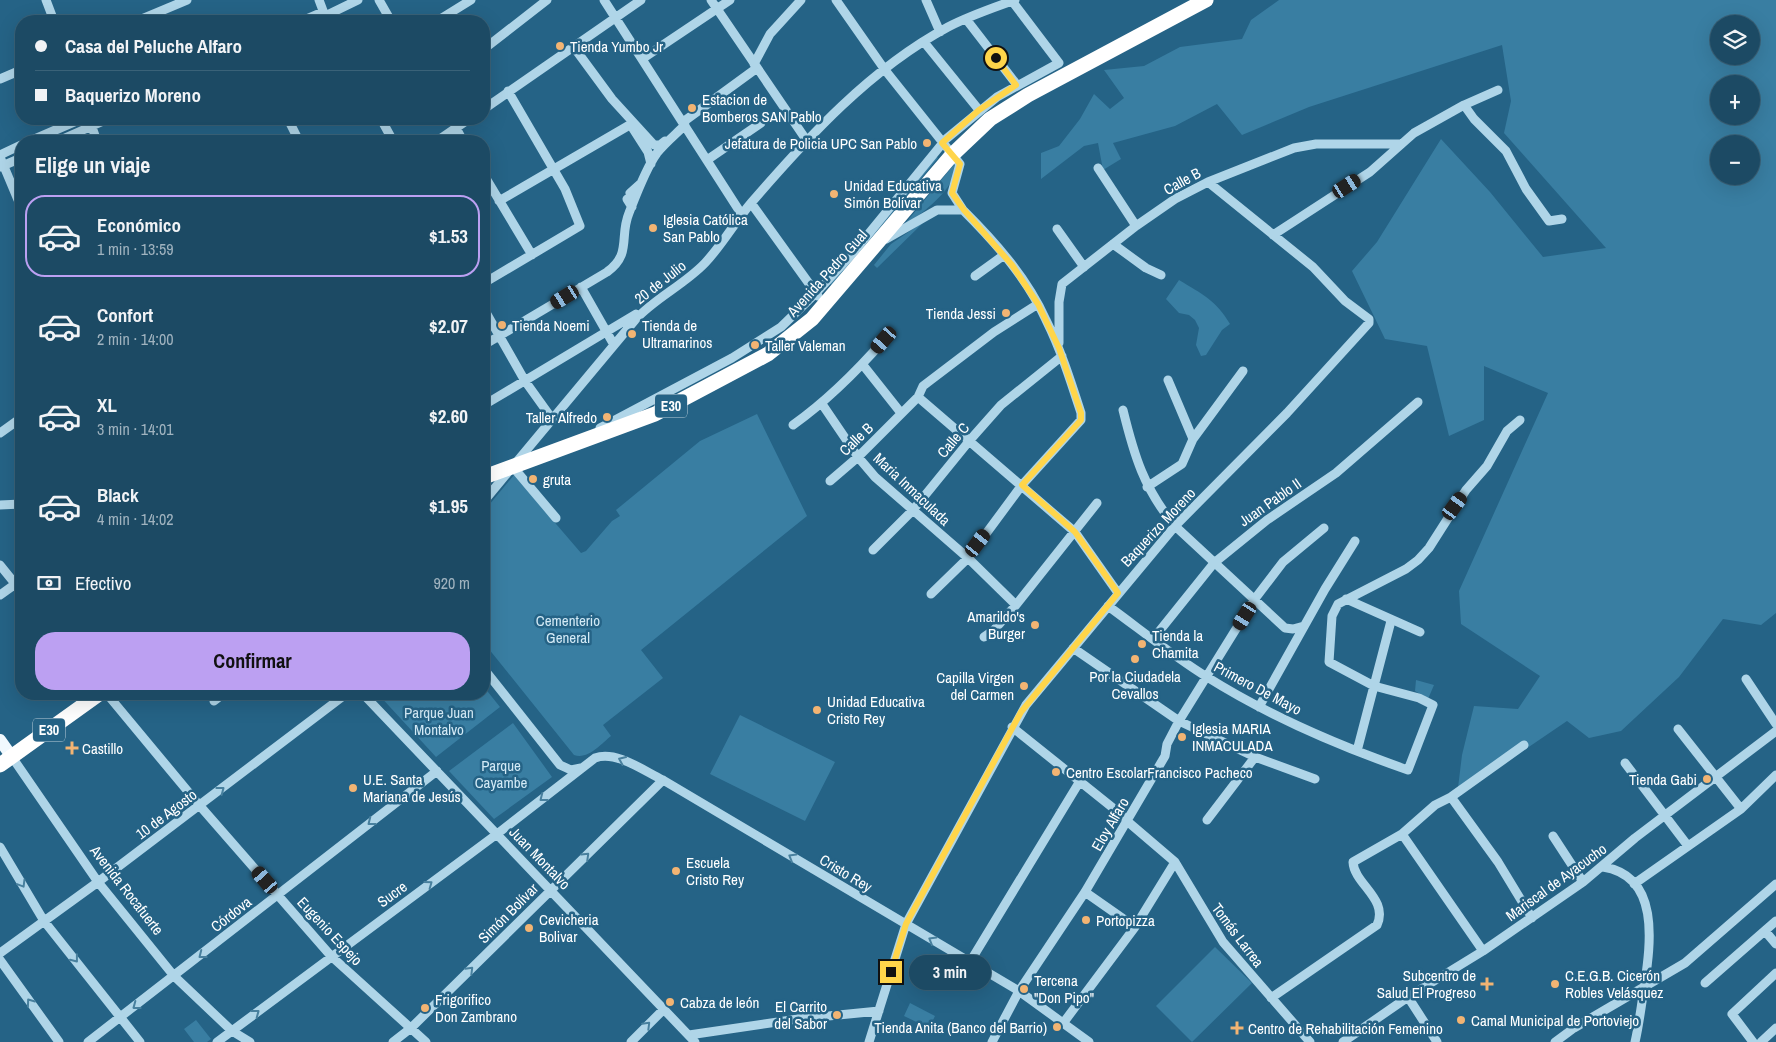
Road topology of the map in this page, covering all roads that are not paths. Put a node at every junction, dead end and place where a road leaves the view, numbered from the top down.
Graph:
1 (46, 0) edge
2 (187, 0) edge
3 (319, 0) edge
4 (358, 0) edge
5 (379, 0) edge
6 (471, 0) edge
7 (547, 0) edge
8 (604, 0) edge
9 (641, 0) edge
10 (711, 0) edge
11 (730, 0) edge
12 (802, 0) edge
13 (836, 0) edge
14 (926, 0) edge
15 (1013, 0) edge
16 (1206, 0) edge
17 (717, 9) junction
18 (52, 15) edge
19 (151, 15) edge
20 (324, 15) edge
21 (330, 15) edge
22 (388, 15) edge
23 (447, 15) edge
24 (615, 17) junction
25 (966, 18) junction
26 (940, 32) junction
27 (924, 42) junction
28 (490, 44) edge
29 (573, 46) junction
30 (642, 59) junction
31 (755, 66) junction
32 (885, 70) junction
33 (15, 72) edge
34 (0, 78) edge
35 (1016, 85) junction
36 (1498, 90) dead end
37 (508, 91) junction
38 (490, 104) edge
39 (1464, 105) junction
40 (979, 110) junction
41 (761, 123) dead end
42 (632, 124) junction
43 (684, 124) junction
44 (67, 125) edge
45 (85, 125) edge
46 (460, 125) edge
47 (456, 128) junction
48 (44, 135) edge
49 (68, 135) edge
50 (446, 135) edge
51 (460, 135) edge
52 (807, 140) junction
53 (942, 143) junction
54 (1400, 144) junction
55 (15, 150) edge
56 (952, 155) junction
57 (15, 159) edge
58 (707, 160) junction
59 (1, 161) edge
60 (651, 164) junction
61 (1098, 168) dead end
62 (553, 169) junction
63 (1208, 182) junction
64 (490, 185) edge
65 (15, 193) edge
66 (500, 201) junction
67 (751, 203) junction
68 (964, 210) junction
69 (742, 215) junction
70 (1562, 219) dead end
71 (1136, 226) junction
72 (1058, 229) dead end
73 (1273, 235) junction
74 (878, 244) junction
75 (1113, 244) junction
76 (532, 255) junction
77 (1004, 255) junction
78 (1084, 267) junction
79 (1161, 275) dead end
80 (975, 276) dead end
81 (490, 280) edge
82 (581, 287) junction
83 (820, 299) junction
84 (1038, 304) junction
85 (649, 305) junction
86 (490, 319) edge
87 (607, 332) junction
88 (499, 336) junction
89 (884, 340) dead end
90 (490, 341) edge
91 (614, 345) junction
92 (1060, 352) junction
93 (863, 364) junction
94 (1243, 371) dead end
95 (525, 380) junction
96 (1168, 380) dead end
97 (918, 397) junction
98 (490, 401) edge
99 (1418, 402) dead end
100 (822, 404) junction
101 (1123, 410) dead end
102 (901, 413) junction
103 (552, 420) junction
104 (1520, 420) dead end
105 (15, 422) edge
106 (793, 425) dead end
107 (0, 433) edge
108 (1193, 439) junction
109 (970, 440) junction
110 (858, 457) junction
111 (512, 467) junction
112 (490, 475) edge
113 (830, 481) dead end
114 (1022, 485) junction
115 (1147, 487) junction
116 (490, 494) edge
117 (1097, 503) dead end
118 (15, 504) edge
119 (0, 505) edge
120 (913, 510) junction
121 (556, 518) dead end
122 (1175, 526) junction
123 (1324, 528) dead end
124 (1075, 532) junction
125 (1355, 542) dead end
126 (874, 550) dead end
127 (968, 558) junction
128 (1214, 563) junction
129 (0, 565) edge
130 (15, 581) edge
131 (15, 587) edge
132 (1118, 593) junction
133 (931, 594) dead end
134 (0, 595) edge
135 (1254, 600) junction
136 (1346, 600) junction
137 (1016, 605) junction
138 (1108, 606) junction
139 (1391, 621) junction
140 (1304, 626) junction
141 (1420, 632) dead end
142 (984, 637) dead end
143 (1153, 639) junction
144 (1073, 648) junction
145 (490, 677) edge
146 (1206, 677) junction
147 (1746, 680) dead end
148 (1374, 686) junction
149 (91, 700) edge
150 (112, 700) edge
151 (338, 700) edge
152 (369, 700) edge
153 (1260, 707) junction
154 (1179, 721) junction
155 (1776, 724) edge
156 (1012, 727) junction
157 (1678, 729) dead end
158 (1776, 731) edge
159 (0, 740) edge
160 (1524, 745) dead end
161 (1357, 751) junction
162 (1255, 757) junction
163 (6, 761) edge
164 (1624, 763) dead end
165 (560, 765) junction
166 (582, 768) junction
167 (437, 771) junction
168 (1776, 775) edge
169 (1717, 778) junction
170 (1315, 779) dead end
171 (663, 780) junction
172 (1080, 781) junction
173 (559, 785) junction
174 (1451, 797) junction
175 (200, 806) junction
176 (1741, 809) junction
177 (1664, 816) junction
178 (1128, 820) junction
179 (1207, 820) dead end
180 (497, 834) junction
181 (1402, 834) junction
182 (1554, 836) dead end
183 (1688, 846) junction
184 (0, 847) edge
185 (1174, 862) junction
186 (1603, 867) junction
187 (98, 882) junction
188 (1583, 882) junction
189 (1634, 884) junction
190 (1776, 884) edge
191 (551, 890) junction
192 (1086, 892) junction
193 (278, 895) junction
194 (1532, 918) junction
195 (44, 921) junction
196 (1776, 921) edge
197 (906, 924) junction
198 (1134, 927) junction
199 (1765, 931) junction
200 (1776, 944) edge
201 (1483, 950) junction
202 (0, 952) edge
203 (331, 956) junction
204 (0, 960) edge
205 (970, 962) junction
206 (1776, 973) edge
207 (174, 976) junction
208 (1705, 983) dead end
209 (1644, 989) junction
210 (1019, 991) junction
211 (1408, 996) junction
212 (1271, 998) junction
213 (664, 1009) junction
214 (879, 1011) junction
215 (120, 1017) junction
216 (1064, 1022) junction
217 (411, 1028) junction
218 (1776, 1028) edge
219 (232, 1030) junction
220 (692, 1039) edge
221 (1086, 1041) edge
222 (59, 1042) edge
223 (88, 1042) edge
224 (140, 1042) edge
225 (217, 1042) edge
226 (250, 1042) edge
227 (392, 1042) edge
228 (426, 1042) edge
229 (631, 1042) edge
230 (870, 1042) edge
231 (992, 1042) edge
232 (1310, 1042) edge
233 (1343, 1042) edge
234 (1437, 1042) edge
235 (1555, 1042) edge
236 (1635, 1042) edge
237 (1753, 1042) edge
238 (1761, 1042) edge

1 - 18 street
2 - 19 street
3 - 20 street
4 - 21 street
5 - 22 street
6 - 23 street
7 - 28 street
8 - 24 street
9 - 24 street
10 - 17 street
11 - 17 street
12 - 31 street
13 - 32 street
14 - 26 street
15 - 25 street, 20 de Julio
15 - 35 street
16 - 56 highway, Avenida Pedro Gual / E30
17 - 30 street
17 - 31 street
24 - 29 street
24 - 30 street
25 - 26 street, 20 de Julio
25 - 35 street
26 - 27 street, 20 de Julio
27 - 32 street, 20 de Julio
27 - 40 street
29 - 37 street
29 - 42 street
30 - 43 street
31 - 43 street
31 - 52 street
32 - 52 street, 20 de Julio
32 - 53 street
33 - 34 street
35 - 40 street
36 - 39 street
37 - 38 street
37 - 62 street
39 - 54 street
39 - 70 street
40 - 53 street
41 - 58 street
42 - 43 street
42 - 60 street
42 - 62 street
43 - 58 street
43 - 60 street
44 - 48 street
45 - 49 street
46 - 47 street
47 - 50 street
47 - 51 street
52 - 67 street, 20 de Julio
53 - 56 street
53 - 83 street
54 - 63 street, Calle B
54 - 73 street
55 - 59 street
56 - 68 street
56 - 74 highway, Avenida Pedro Gual / E30
57 - 59 street
58 - 69 street
59 - 65 street
60 - 82 street
61 - 71 street
62 - 66 street
62 - 76 street
63 - 71 street, Calle B
63 - 73 street
64 - 66 street
66 - 76 street
67 - 69 street, 20 de Julio
67 - 83 street
68 - 74 street
68 - 77 street
69 - 85 street, 20 de Julio
71 - 75 street, Calle B
72 - 78 street
73 - 122 street, Baquerizo Moreno
74 - 83 highway, Avenida Pedro Gual / E30
75 - 78 street, Calle B
75 - 79 street
76 - 81 street
77 - 80 street
77 - 84 street
78 - 92 street, Calle B
82 - 87 street
82 - 88 street
83 - 111 highway, Avenida Pedro Gual / E30
84 - 92 street
84 - 97 street, Calle B
85 - 87 street
85 - 91 street, 20 de Julio
86 - 88 street
87 - 91 street
87 - 95 street
88 - 90 street
88 - 95 street
89 - 93 street
91 - 103 street, 20 de Julio
92 - 109 street, Calle C
92 - 114 street
93 - 100 street
93 - 102 street
94 - 108 street
95 - 98 street
95 - 103 street
96 - 108 street
97 - 102 street, Calle B
97 - 109 street
99 - 128 street, Juan Pablo II
100 - 106 street
100 - 110 street, Maria Inmaculada
101 - 115 street
102 - 110 street, Calle B
103 - 111 street, 20 de Julio
104 - 136 street
105 - 107 street
108 - 115 street
109 - 114 street
109 - 120 street, Calle C
110 - 113 street, Calle B
110 - 120 street, Maria Inmaculada
111 - 112 highway, Avenida Pedro Gual / E30
111 - 116 street, 20 de Julio
111 - 121 street
114 - 124 street
114 - 127 street
115 - 122 street
117 - 124 street
118 - 119 street
120 - 126 street, Calle C
120 - 127 street, Maria Inmaculada
122 - 128 street
122 - 132 street, Baquerizo Moreno
123 - 135 street, Eloy Alfaro
124 - 132 street
124 - 137 street
125 - 140 street
127 - 133 street
127 - 137 street, Maria Inmaculada
128 - 135 street
128 - 143 street, Juan Pablo II
129 - 130 street
131 - 134 street
132 - 138 street, Baquerizo Moreno
135 - 140 street
135 - 146 street, Eloy Alfaro
136 - 139 street
136 - 148 street
137 - 142 street
138 - 143 street, Primero De Mayo
138 - 144 street, Baquerizo Moreno
139 - 141 street
139 - 148 street
140 - 153 street
143 - 146 street, Primero De Mayo
144 - 154 street
144 - 156 street, Baquerizo Moreno
145 - 165 street
146 - 153 street, Primero De Mayo
146 - 154 street, Eloy Alfaro
147 - 155 street
148 - 161 street
148 - 161 street, Primero De Mayo
149 - 163 highway, E30
150 - 175 street, Eugenio Espejo
175 -> 151 street, 10 de Agosto
152 - 167 street, Juan Montalvo
153 - 161 street, Primero De Mayo
154 - 162 street
154 - 178 street, Eloy Alfaro
156 - 172 street, Tomás Larrea
156 - 197 street, Baquerizo Moreno
157 - 169 street
158 - 169 street, Mariscal de Ayacucho
159 - 163 main road, Avenida Rocafuerte
160 - 174 street
162 - 170 street
162 - 179 street
163 - 187 street, Avenida Rocafuerte
164 - 177 street
165 - 166 street
165 - 173 street
171 -> 166 street, Cristo Rey
166 - 173 street, Sucre
167 - 180 street, Juan Montalvo
167 -> 193 street, Córdova
168 - 176 street
169 - 176 street
169 - 177 street, Mariscal de Ayacucho
191 -> 171 street, Simón Bolívar
197 -> 171 street, Cristo Rey
172 - 178 street, Tomás Larrea
172 - 205 street
173 -> 180 street, Sucre
174 - 181 street
174 - 194 street
175 - 187 street, 10 de Agosto
175 - 193 street, Eugenio Espejo
176 - 183 street
177 - 183 street
177 - 186 street, Mariscal de Ayacucho
178 - 185 street, Tomás Larrea
178 - 192 street, Eloy Alfaro
180 - 191 street, Juan Montalvo
203 -> 180 street, Sucre
181 - 201 street
181 - 212 street
182 - 188 street
183 - 189 street
184 -> 195 street
185 - 198 street
185 - 212 street, Tomás Larrea
186 - 188 street, Mariscal de Ayacucho
186 - 189 street
187 - 195 street, 10 de Agosto
187 - 207 street, Avenida Rocafuerte
188 - 194 street, Mariscal de Ayacucho
189 - 209 street
190 - 209 street
191 - 213 street, Juan Montalvo
217 -> 191 street, Simón Bolívar
192 - 198 street
192 - 210 street, Eloy Alfaro
193 - 203 street, Eugenio Espejo
193 -> 207 street, Córdova
194 - 201 street, Mariscal de Ayacucho
195 - 202 street, 10 de Agosto
195 -> 215 street
196 - 199 street
205 -> 197 street, Cristo Rey
197 - 214 street, Baquerizo Moreno
198 - 216 street
199 - 200 street
199 - 208 street
201 - 211 street, Mariscal de Ayacucho
203 - 217 street, Eugenio Espejo
219 -> 203 street, Sucre
222 -> 204 street
205 - 210 street, Cristo Rey
206 - 237 street
207 -> 215 street, Córdova
207 - 219 street, Avenida Rocafuerte
209 - 235 street
209 - 236 street
210 - 216 street, Cristo Rey
210 - 231 street, Eloy Alfaro
211 - 233 street, Mariscal de Ayacucho
211 - 234 street
212 - 232 street, Tomás Larrea
213 - 220 street, Juan Montalvo
229 -> 213 street
214 - 220 street
214 - 230 street, Baquerizo Moreno
215 - 223 street, Córdova
215 - 224 street
216 - 221 street, Cristo Rey
217 - 227 street, Simón Bolívar
217 - 228 street, Eugenio Espejo
218 - 238 street
219 - 225 street, Sucre
219 - 226 street, Avenida Rocafuerte

